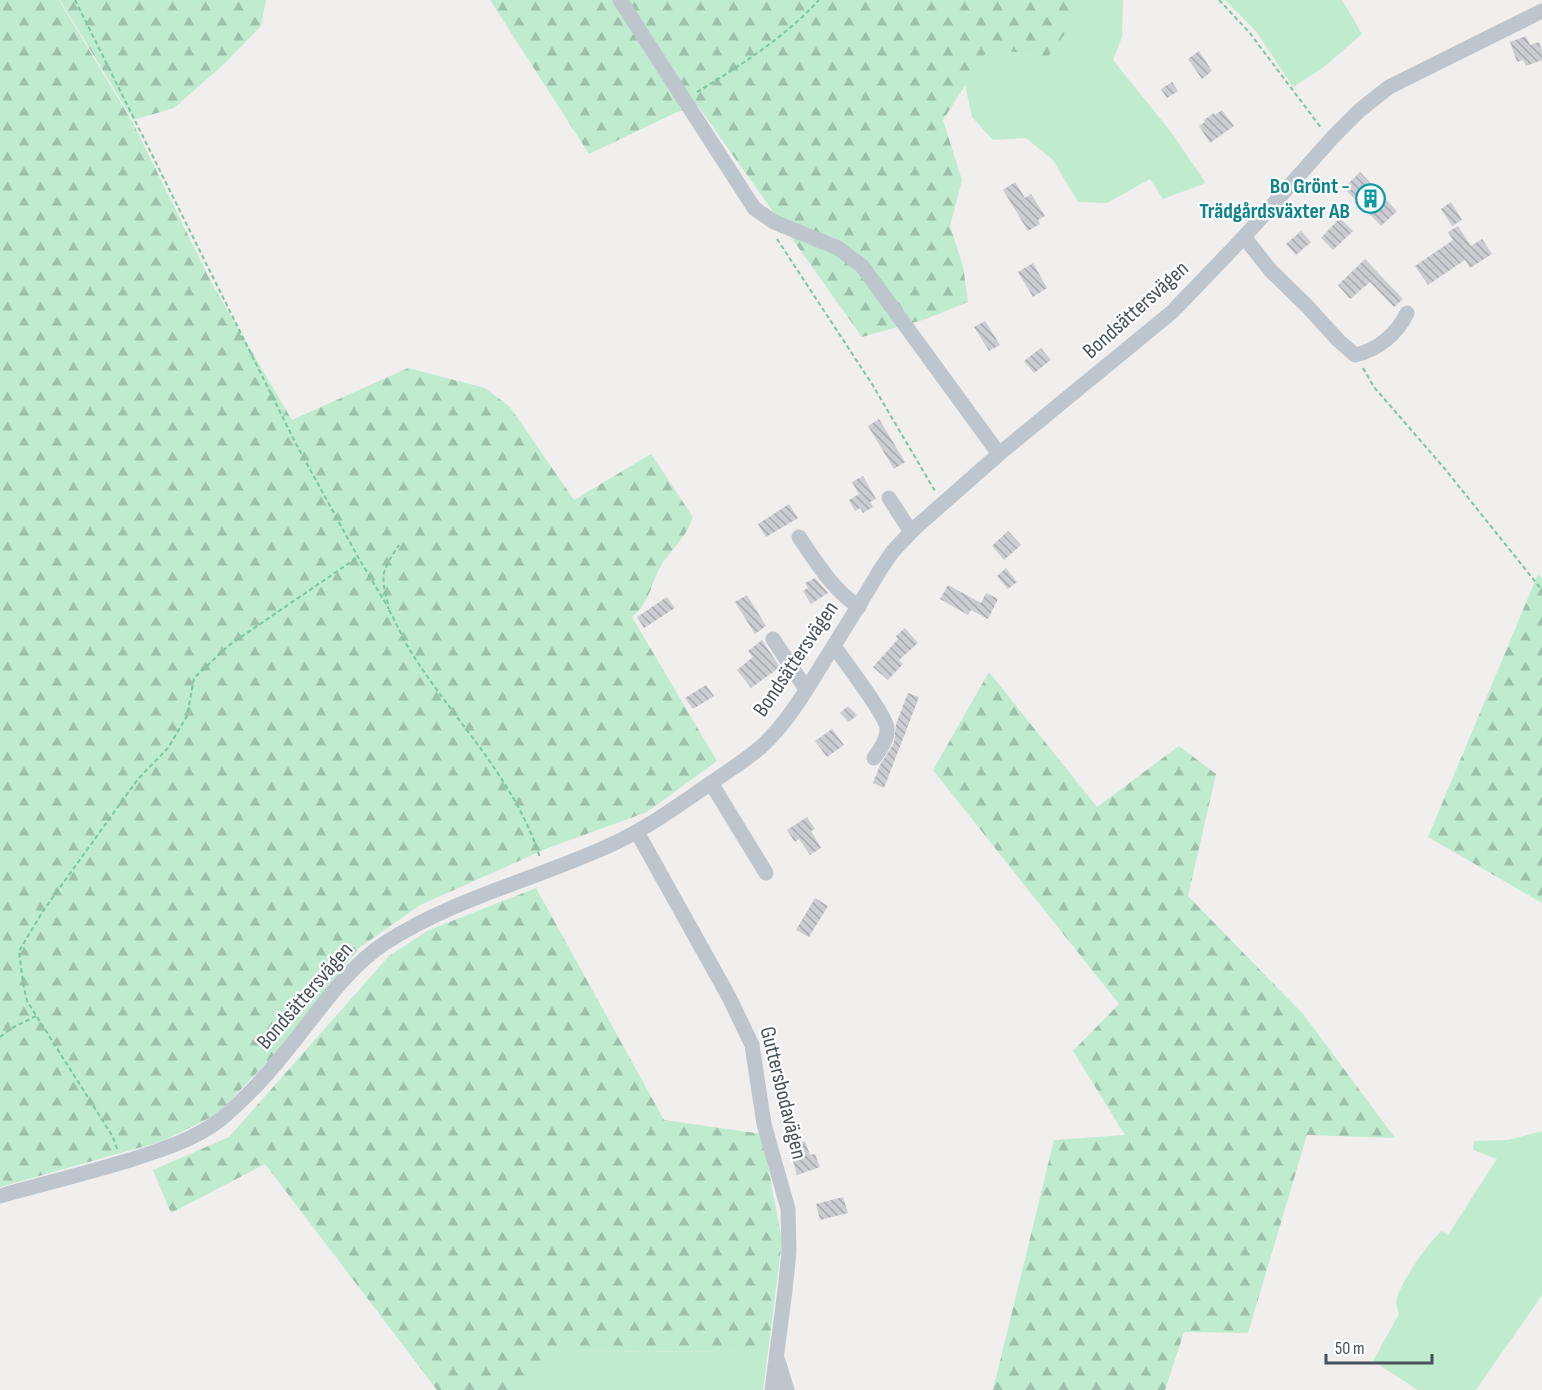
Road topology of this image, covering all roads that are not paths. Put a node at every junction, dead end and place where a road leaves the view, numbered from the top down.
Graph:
1 (620, 0) edge
2 (1542, 11) edge
3 (1244, 237) junction
4 (1407, 313) dead end
5 (999, 454) junction
6 (889, 498) dead end
7 (911, 532) junction
8 (799, 537) dead end
9 (859, 607) junction
10 (773, 639) dead end
11 (834, 646) junction
12 (806, 689) junction
13 (874, 758) dead end
14 (711, 783) junction
15 (637, 832) junction
16 (766, 873) dead end
17 (0, 1196) edge
18 (777, 1355) junction
19 (772, 1390) edge
20 (787, 1390) edge

1 - 5 street
2 - 3 street, Bondsättersvägen
3 - 4 street
3 - 5 street, Bondsättersvägen
5 - 7 street, Bondsättersvägen
6 - 7 street
7 - 9 street, Bondsättersvägen
8 - 9 street
9 - 11 street, Bondsättersvägen
10 - 12 street
11 - 12 street, Bondsättersvägen
11 - 13 street
12 - 14 street, Bondsättersvägen
14 - 15 street, Bondsättersvägen
14 - 16 street
15 - 17 street, Bondsättersvägen
15 - 18 street, Guttersbodavägen
18 - 19 street, Guttersbodavägen
18 - 20 street

